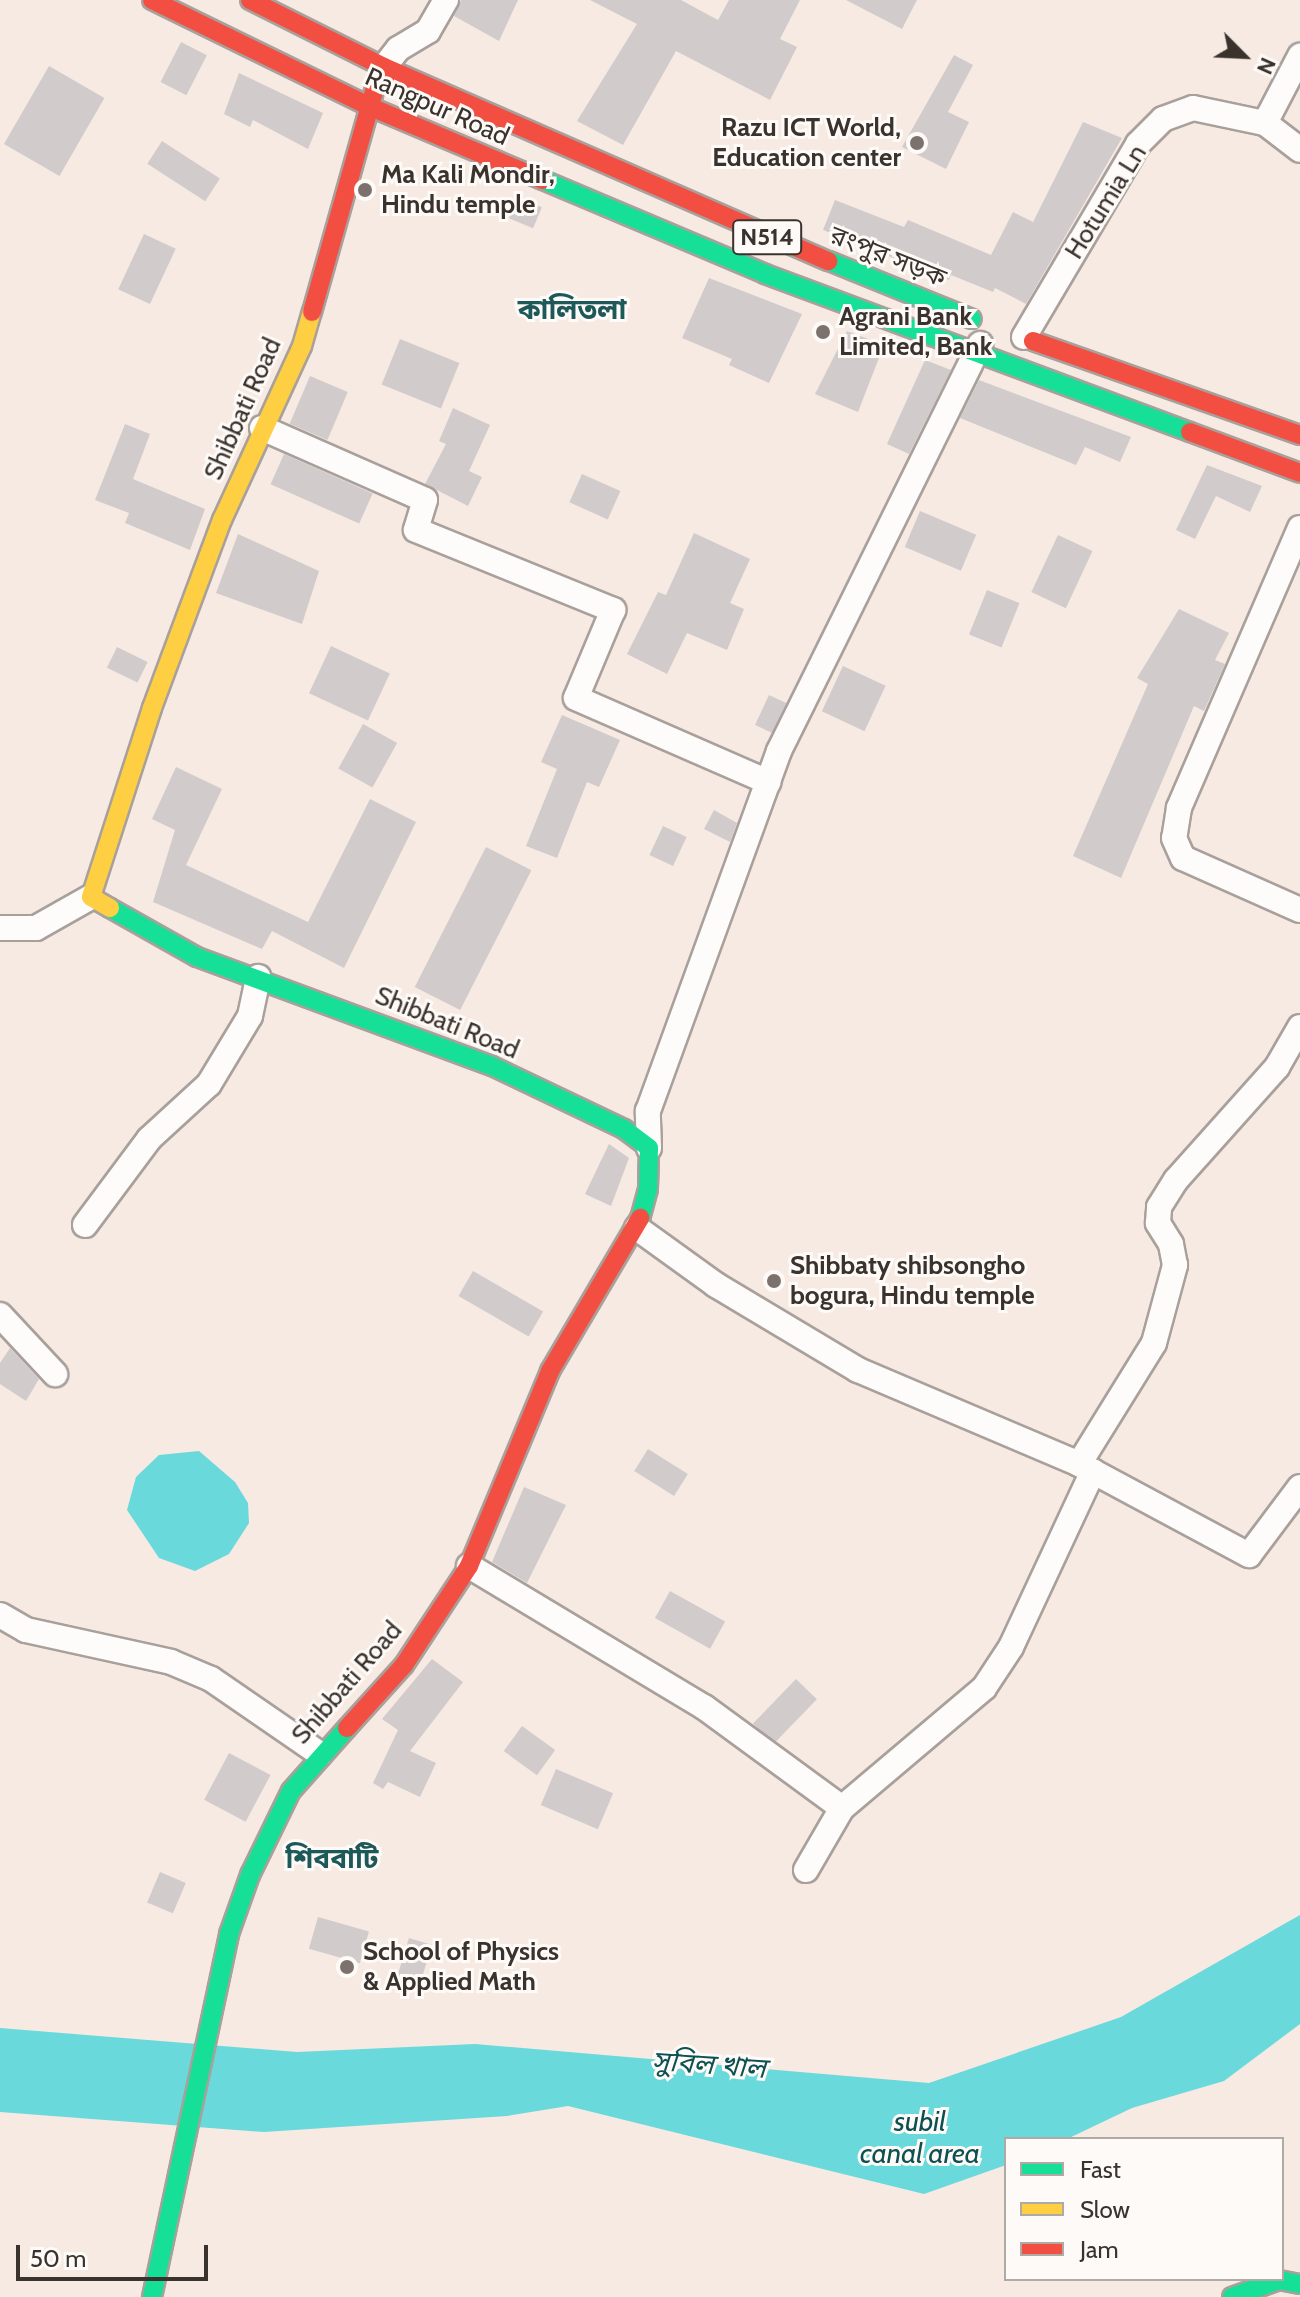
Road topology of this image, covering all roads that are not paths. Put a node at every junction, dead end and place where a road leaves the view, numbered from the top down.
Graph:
1 (152, 0) edge
2 (250, 0) edge
3 (446, 0) edge
4 (1300, 56) edge
5 (384, 67) junction
6 (366, 105) junction
7 (1265, 123) junction
8 (1300, 150) edge
9 (995, 327) junction
10 (1024, 337) junction
11 (977, 352) junction
12 (262, 428) junction
13 (1300, 435) edge
14 (1300, 473) edge
15 (1300, 528) edge
16 (768, 782) junction
17 (91, 897) junction
18 (1300, 910) edge
19 (0, 928) edge
20 (258, 977) junction
21 (1300, 1027) edge
22 (649, 1148) junction
23 (85, 1225) dead end
24 (637, 1228) junction
25 (0, 1315) edge
26 (55, 1374) dead end
27 (1086, 1467) junction
28 (1300, 1487) edge
29 (469, 1566) junction
30 (0, 1615) edge
31 (320, 1754) junction
32 (842, 1808) junction
33 (806, 1870) dead end
34 (1276, 2281) edge
35 (152, 2297) edge
36 (1232, 2297) edge

1 - 6 main road, Rangpur Road / N514
2 - 5 main road, রংপুর সড়ক / N514
3 - 5 street
4 - 7 street
5 - 6 main road, Shibbati Road
5 - 9 main road, রংপুর সড়ক / N514
6 - 11 main road, Rangpur Road / N514
6 - 12 main road, Shibbati Road
7 - 8 street
7 - 10 street, Hotumia Ln
9 - 10 main road, রংপুর সড়ক / N514
9 - 11 street
10 - 13 main road, রংপুর সড়ক / N514
11 - 14 main road, N514
11 - 16 street
12 - 16 street
12 - 17 main road, Shibbati Road
15 - 18 street
16 - 22 street
17 - 19 street
17 - 20 main road, Shibbati Road
20 - 22 main road, Shibbati Road
20 - 23 street
21 - 27 street
22 - 24 main road, Shibbati Road
24 - 27 street
24 - 29 main road, Shibbati Road
25 - 26 street
27 - 28 street
27 - 32 street
29 - 31 main road, Shibbati Road
29 - 32 street
30 - 31 street
31 - 35 main road, Shibbati Road
32 - 33 street
34 - 36 main road

